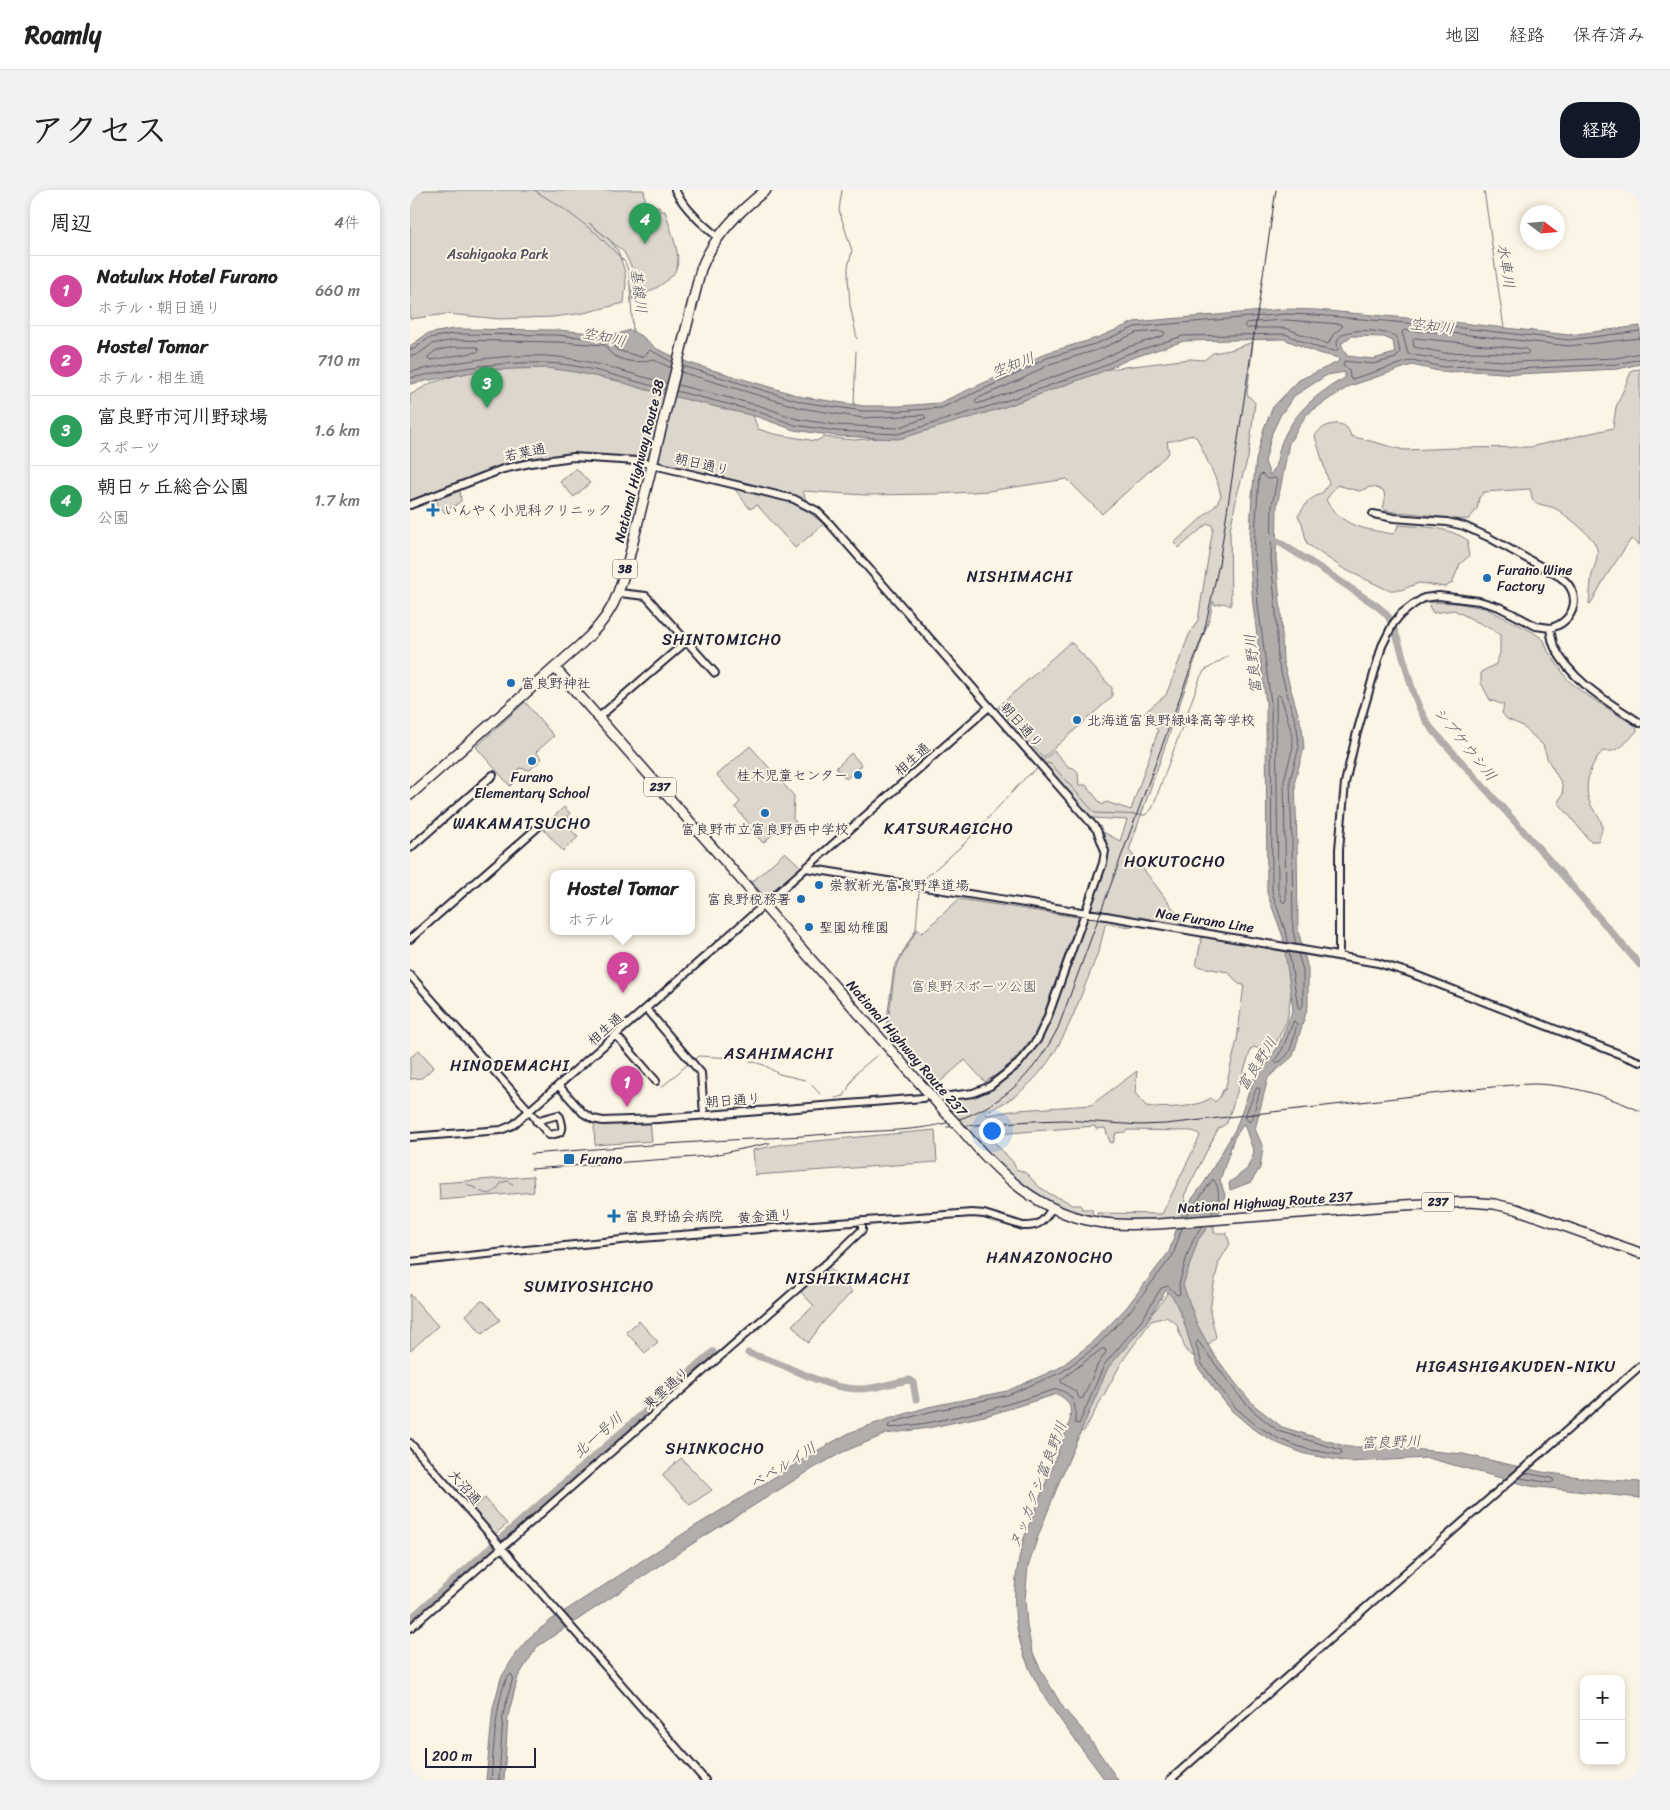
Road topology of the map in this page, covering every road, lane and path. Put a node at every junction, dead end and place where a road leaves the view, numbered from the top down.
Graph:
1 (674, 190) edge
2 (766, 190) edge
3 (719, 238) junction
4 (652, 465) junction
5 (410, 505) edge
6 (1373, 514) dead end
7 (619, 593) junction
8 (1550, 628) junction
9 (687, 642) junction
10 (555, 668) junction
11 (715, 673) dead end
12 (989, 707) junction
13 (598, 717) junction
14 (1640, 723) edge
15 (493, 775) dead end
16 (410, 795) edge
17 (538, 827) dead end
18 (410, 848) edge
19 (806, 868) junction
20 (764, 905) junction
21 (1085, 913) junction
22 (410, 939) edge
23 (1339, 956) junction
24 (410, 975) edge
25 (646, 1009) junction
26 (616, 1035) junction
27 (1640, 1062) edge
28 (656, 1081) dead end
29 (559, 1086) junction
30 (942, 1097) dead end
31 (923, 1098) dead end
32 (529, 1112) junction
33 (704, 1114) junction
34 (536, 1121) dead end
35 (410, 1137) edge
36 (1052, 1208) junction
37 (862, 1221) junction
38 (1640, 1253) edge
39 (410, 1262) edge
40 (1640, 1366) edge
41 (410, 1443) edge
42 (501, 1548) junction
43 (410, 1628) edge
44 (705, 1780) edge
45 (1170, 1780) edge

1 - 3 street
2 - 3 highway, National Highway Route 38 / 38
3 - 4 highway, National Highway Route 38 / 38
4 - 5 street, 若葉通
4 - 7 highway, National Highway Route 38 / 38
4 - 12 street, 朝日通り
6 - 8 street
7 - 9 street
7 - 10 highway, National Highway Route 38 / 38
8 - 14 street
8 - 23 street
9 - 11 street
9 - 13 street
10 - 13 highway, National Highway Route 237 / 237
10 - 16 highway, National Highway Route 38 / 38
12 - 19 street, 相生通
12 - 21 street, 朝日通り
13 - 20 highway, National Highway Route 237 / 237
15 - 18 street
17 - 22 street
19 - 20 street
19 - 21 street, Nae Furano Line
20 - 25 street, 相生通
20 - 36 highway, National Highway Route 237 / 237, bridge
21 - 23 street, Nae Furano Line
21 - 30 street, 朝日通り
23 - 27 street, Nae Furano Line
24 - 32 street
25 - 26 street, 相生通
25 - 33 street
26 - 28 street
26 - 29 street, 相生通
29 - 32 street, 相生通
29 - 33 street, 朝日通り
31 - 33 street, 朝日通り
32 - 34 street
32 - 35 street, 相生通
36 - 37 street, 黄金通り
36 - 38 highway, National Highway Route 237 / 237
37 - 39 street, 黄金通り
37 - 42 street, 東雲通り
40 - 45 street
41 - 42 street, 大沼通
42 - 43 street, 東雲通り
42 - 44 street, 大沼通

